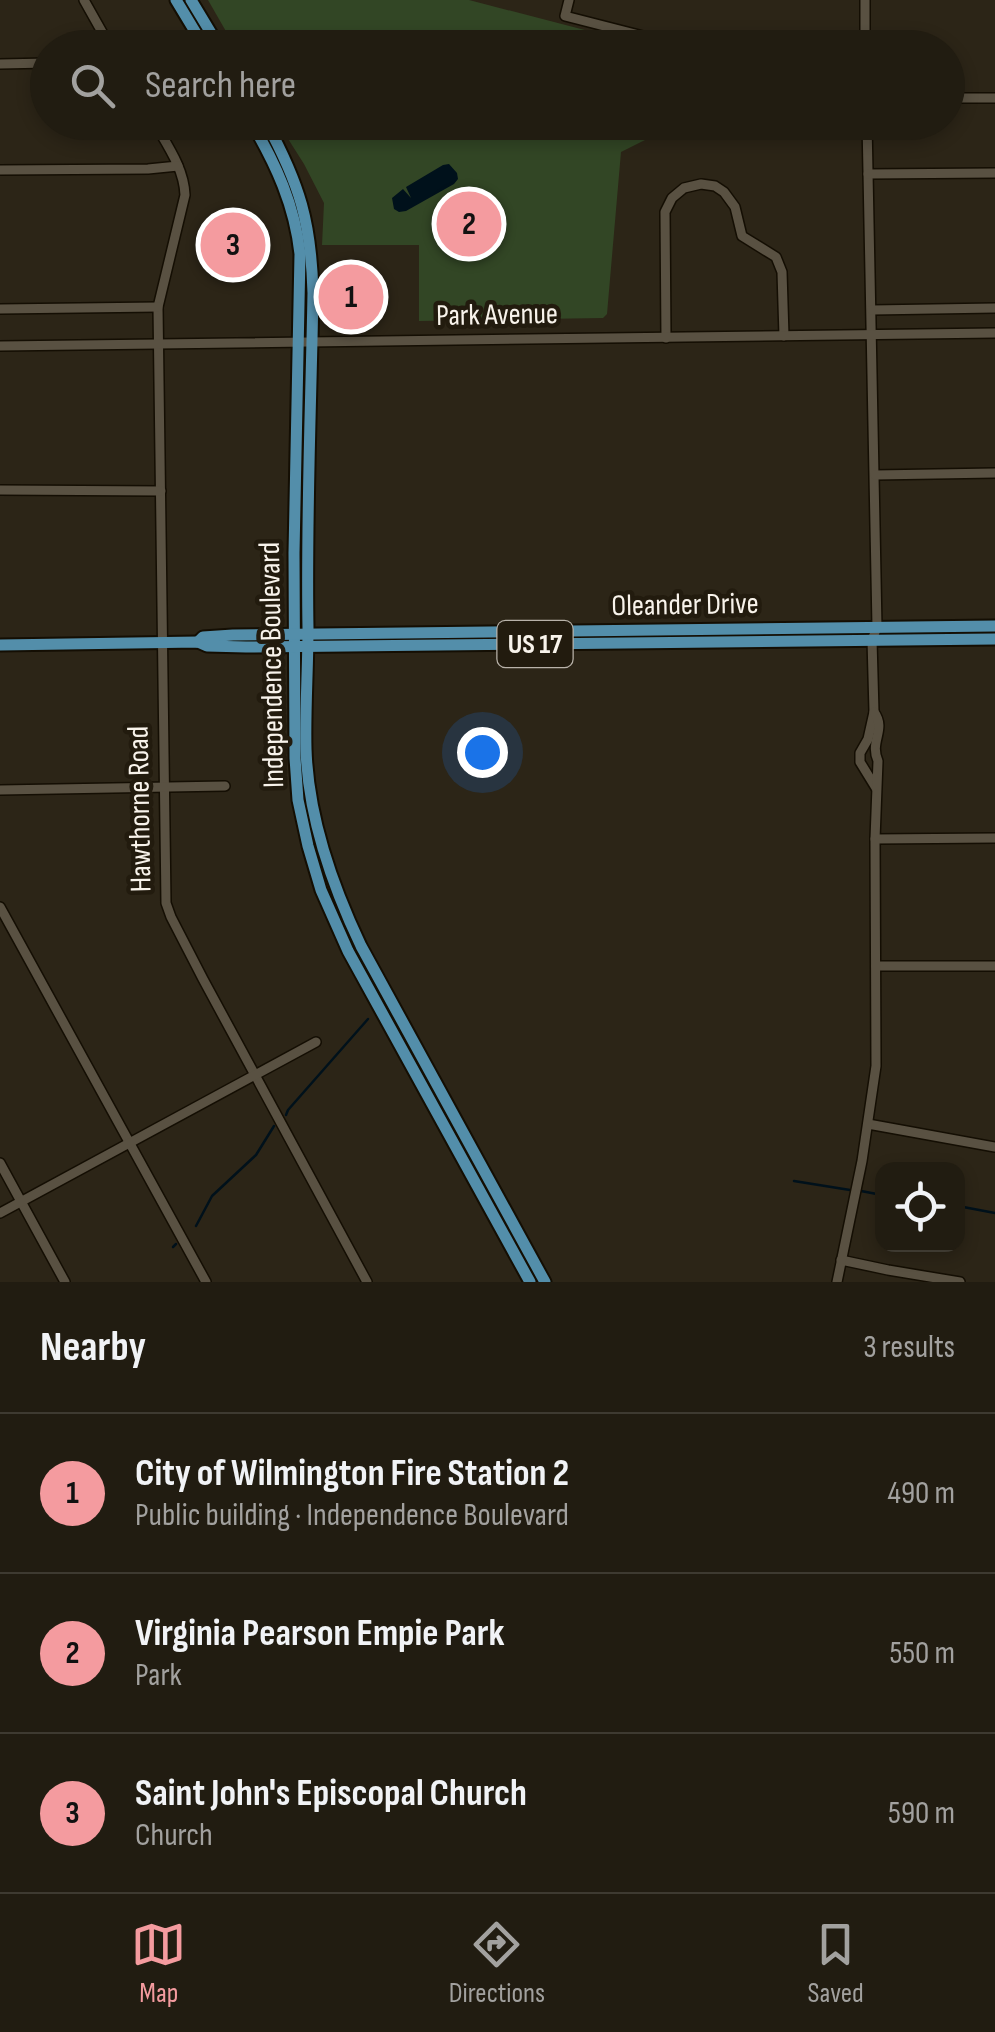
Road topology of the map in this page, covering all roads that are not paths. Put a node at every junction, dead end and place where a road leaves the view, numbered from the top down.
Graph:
1 (84, 0) edge
2 (176, 0) edge
3 (191, 0) edge
4 (570, 0) edge
5 (865, 0) edge
6 (101, 30) edge
7 (194, 30) edge
8 (209, 30) edge
9 (620, 30) edge
10 (865, 30) edge
11 (30, 63) edge
12 (0, 64) edge
13 (965, 98) edge
14 (995, 98) edge
15 (164, 140) edge
16 (260, 140) edge
17 (275, 140) edge
18 (867, 140) edge
19 (178, 166) junction
20 (0, 170) edge
21 (995, 173) edge
22 (868, 174) junction
23 (158, 307) junction
24 (995, 308) edge
25 (0, 309) edge
26 (872, 310) junction
27 (995, 334) edge
28 (872, 335) junction
29 (784, 336) junction
30 (666, 338) junction
31 (305, 342) junction
32 (158, 344) junction
33 (0, 346) edge
34 (995, 473) edge
35 (875, 475) junction
36 (0, 490) edge
37 (161, 491) junction
38 (995, 626) edge
39 (875, 634) junction
40 (995, 638) edge
41 (301, 640) junction
42 (162, 642) junction
43 (0, 645) edge
44 (874, 712) junction
45 (225, 786) dead end
46 (164, 787) junction
47 (876, 788) junction
48 (0, 790) edge
49 (995, 838) edge
50 (875, 839) junction
51 (1, 910) edge
52 (348, 951) junction
53 (876, 966) junction
54 (995, 966) edge
55 (394, 1006) junction
56 (316, 1042) dead end
57 (254, 1075) junction
58 (868, 1124) junction
59 (131, 1143) junction
60 (995, 1146) edge
61 (0, 1163) edge
62 (21, 1201) junction
63 (0, 1213) edge
64 (841, 1260) junction
65 (64, 1282) edge
66 (206, 1282) edge
67 (367, 1282) edge
68 (530, 1282) edge
69 (545, 1282) edge
70 (837, 1282) edge
71 (960, 1282) edge

1 - 6 street
2 - 7 main road
3 - 8 main road
4 - 9 street
5 - 10 street
11 - 12 street
13 - 14 street
15 - 19 street
16 - 31 main road, Independence Boulevard
17 - 31 main road, Independence Boulevard
18 - 22 street
19 - 20 street
19 - 23 street, Hawthorne Road
21 - 22 street
22 - 26 street
23 - 25 street
23 - 32 street, Hawthorne Road
24 - 26 street
26 - 28 street
27 - 28 street, Park Avenue
28 - 29 street, Park Avenue
28 - 35 street
29 - 30 street, Park Avenue
29 - 30 street
30 - 31 street, Park Avenue
31 - 32 street, Park Avenue
31 - 41 main road, Independence Boulevard
32 - 33 street, Park Avenue
32 - 37 street, Hawthorne Road
34 - 35 street
35 - 39 street
36 - 37 street
37 - 42 street, Hawthorne Road
38 - 39 main road, Oleander Drive / US 17
39 - 40 main road, Oleander Drive / US 17
39 - 41 main road, Oleander Drive / US 17
39 - 44 street
41 - 42 main road, Oleander Drive / US 17
41 - 52 main road, Independence Boulevard
41 - 55 main road, Independence Boulevard
42 - 43 main road, Oleander Drive / US 17
42 - 46 street, Hawthorne Road
44 - 47 street
44 - 47 street
45 - 46 street
46 - 48 street
46 - 57 street, Hawthorne Road
47 - 50 street
49 - 50 street
50 - 53 street
51 - 59 street
52 - 55 main road
52 - 68 main road, Independence Boulevard
53 - 54 street
53 - 58 street
55 - 69 main road, Independence Boulevard
56 - 57 street
57 - 59 street
57 - 67 street, Hawthorne Road
58 - 60 street
58 - 64 street
59 - 62 street
59 - 66 street
61 - 62 street
62 - 63 street
62 - 65 street
64 - 70 street
64 - 71 street

